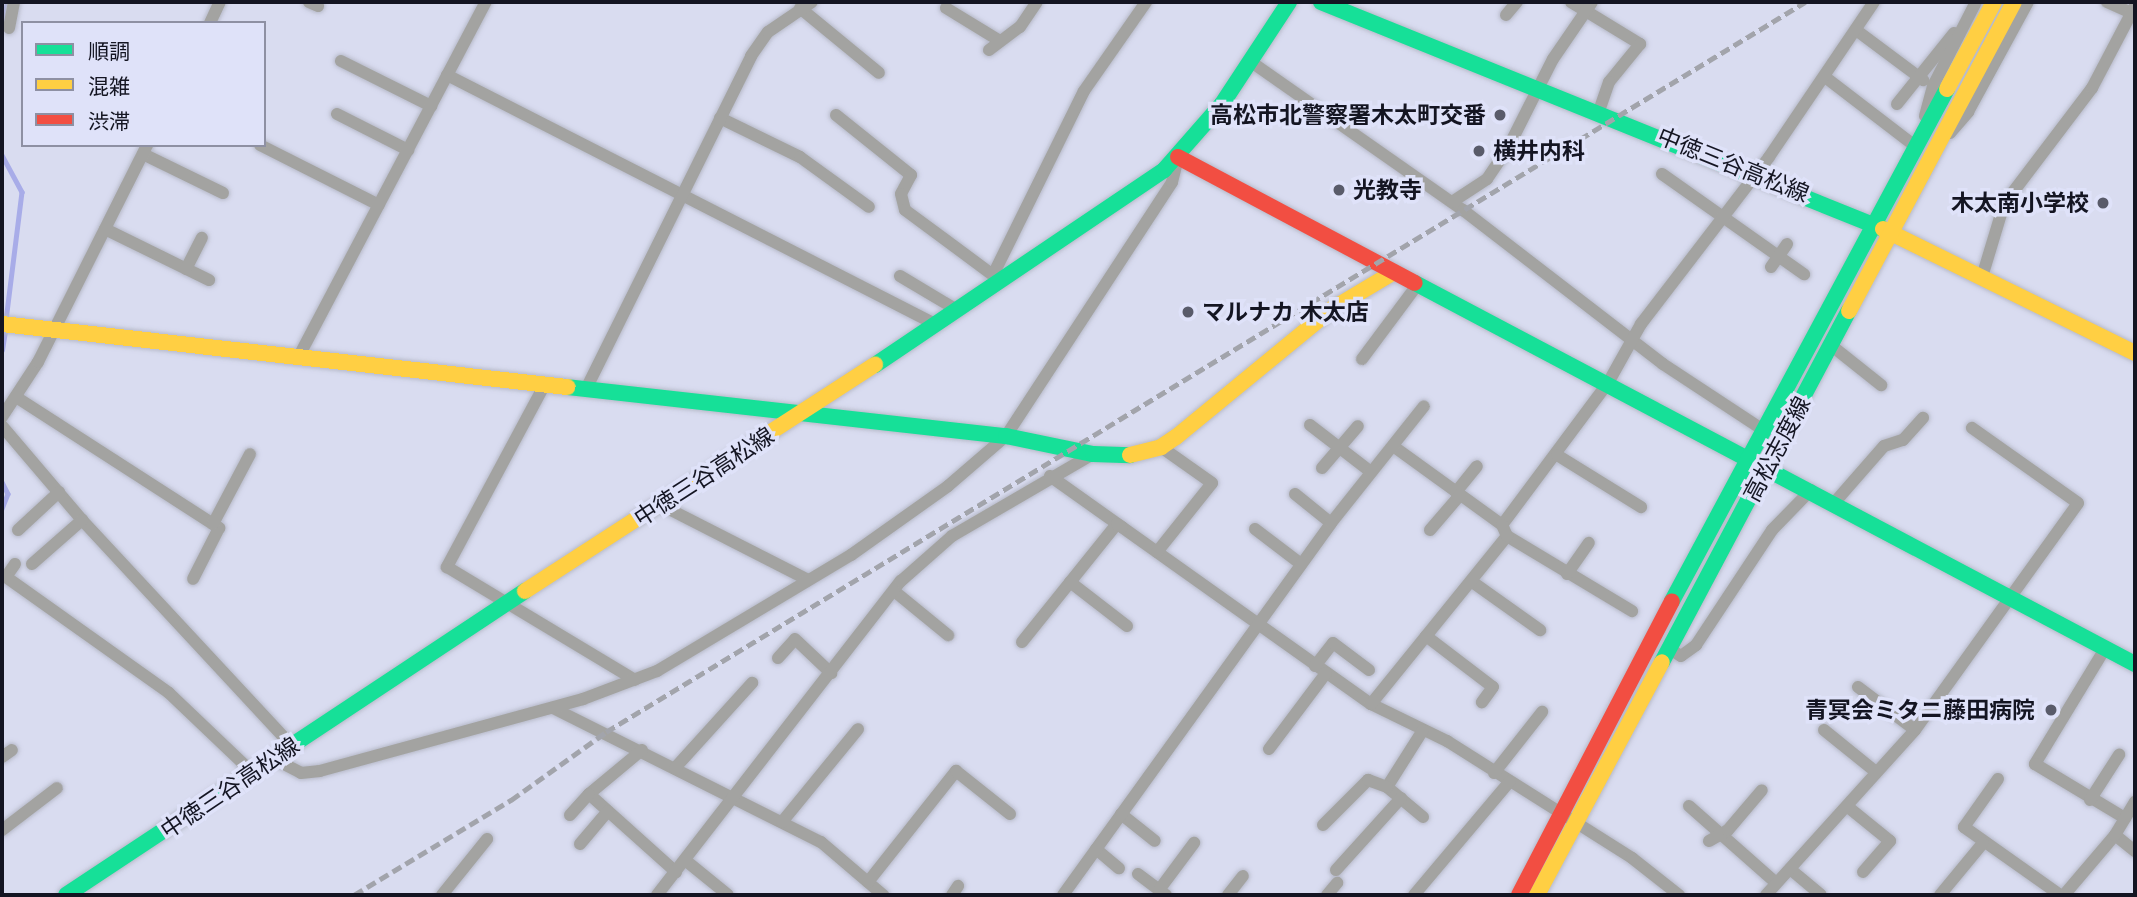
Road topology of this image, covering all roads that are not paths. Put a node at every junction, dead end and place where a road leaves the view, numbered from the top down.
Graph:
1 (14, 2) edge
2 (220, 2) edge
3 (485, 2) edge
4 (813, 2) edge
5 (1037, 2) edge
6 (1146, 2) edge
7 (1289, 2) edge
8 (1321, 2) edge
9 (1517, 2) edge
10 (1571, 2) edge
11 (1874, 2) edge
12 (1994, 2) edge
13 (2014, 2) edge
14 (2028, 2) edge
15 (2107, 2) edge
16 (1588, 7) edge
17 (800, 8) junction
18 (946, 8) dead end
19 (1973, 8) edge
20 (2133, 9) edge
21 (1506, 15) dead end
22 (210, 21) edge
23 (9, 28) dead end
24 (1856, 30) junction
25 (1000, 41) junction
26 (989, 50) dead end
27 (341, 61) dead end
28 (1250, 61) junction
29 (879, 73) dead end
30 (447, 75) junction
31 (1918, 76) junction
32 (1825, 77) junction
33 (1933, 86) junction
34 (1541, 88) junction
35 (1897, 104) dead end
36 (431, 106) junction
37 (1599, 111) junction
38 (337, 114) dead end
39 (836, 115) dead end
40 (720, 118) junction
41 (1941, 142) junction
42 (1915, 146) junction
43 (264, 147) edge
44 (145, 150) edge
45 (408, 150) junction
46 (1178, 158) junction
47 (1662, 174) dead end
48 (1756, 174) junction
49 (223, 192) dead end
50 (683, 193) junction
51 (1452, 202) junction
52 (379, 205) junction
53 (869, 207) dead end
54 (1725, 215) junction
55 (1873, 223) junction
56 (105, 229) junction
57 (1893, 232) junction
58 (202, 238) dead end
59 (1787, 244) dead end
60 (1779, 256) junction
61 (1771, 267) dead end
62 (186, 269) junction
63 (1394, 272) junction
64 (1804, 274) dead end
65 (900, 276) dead end
66 (997, 277) junction
67 (1982, 277) junction
68 (209, 280) dead end
69 (1418, 284) junction
70 (957, 310) junction
71 (2, 324) edge
72 (935, 324) junction
73 (54, 330) junction
74 (1631, 340) junction
75 (1832, 346) junction
76 (2135, 353) edge
77 (298, 358) junction
78 (1362, 359) dead end
79 (1608, 383) junction
80 (545, 384) junction
81 (1881, 385) dead end
82 (586, 388) junction
83 (16, 397) junction
84 (1424, 406) dead end
85 (800, 414) junction
86 (2, 417) edge
87 (1923, 418) dead end
88 (1310, 425) dead end
89 (2, 426) edge
90 (1358, 426) dead end
91 (1972, 428) dead end
92 (1763, 430) junction
93 (1006, 436) junction
94 (1393, 446) junction
95 (1161, 447) junction
96 (1340, 447) junction
97 (250, 454) dead end
98 (1093, 454) junction
99 (1557, 455) junction
100 (1748, 457) junction
101 (1477, 467) dead end
102 (1767, 467) junction
103 (1322, 468) dead end
104 (1371, 472) junction
105 (1051, 476) junction
106 (1811, 490) junction
107 (59, 492) junction
108 (1295, 494) dead end
109 (1458, 494) junction
110 (1835, 502) junction
111 (661, 505) junction
112 (1641, 507) dead end
113 (82, 520) junction
114 (1331, 523) junction
115 (213, 524) junction
116 (1117, 524) junction
117 (1255, 529) dead end
118 (18, 530) dead end
119 (1430, 530) dead end
120 (1504, 531) junction
121 (1589, 543) dead end
122 (1157, 552) junction
123 (15, 564) dead end
124 (32, 564) dead end
125 (1301, 564) junction
126 (1567, 574) junction
127 (1190, 577) junction
128 (193, 579) dead end
129 (808, 580) junction
130 (1471, 581) junction
131 (1070, 582) junction
132 (894, 591) junction
133 (2011, 597) junction
134 (506, 603) junction
135 (1632, 611) dead end
136 (1127, 626) dead end
137 (1256, 626) junction
138 (1540, 630) dead end
139 (948, 635) dead end
140 (1426, 636) junction
141 (1022, 642) dead end
142 (2106, 647) junction
143 (1668, 649) junction
144 (778, 658) dead end
145 (2135, 664) edge
146 (1321, 670) junction
147 (1368, 670) dead end
148 (831, 673) junction
149 (635, 680) junction
150 (752, 683) dead end
151 (1858, 687) dead end
152 (1482, 702) dead end
153 (1371, 704) junction
154 (553, 708) junction
155 (1542, 712) dead end
156 (858, 729) dead end
157 (1423, 730) junction
158 (1824, 730) dead end
159 (1915, 730) junction
160 (292, 746) junction
161 (1269, 749) dead end
162 (642, 750) junction
163 (2119, 755) dead end
164 (274, 759) junction
165 (675, 768) junction
166 (1876, 772) junction
167 (253, 773) junction
168 (1494, 773) junction
169 (1998, 779) dead end
170 (1509, 782) junction
171 (1387, 787) junction
172 (57, 788) dead end
173 (1762, 790) dead end
174 (589, 794) junction
175 (734, 798) junction
176 (1401, 798) junction
177 (2090, 800) junction
178 (2135, 802) edge
179 (1689, 806) dead end
180 (1848, 807) junction
181 (608, 811) junction
182 (1010, 814) dead end
183 (1121, 814) junction
184 (570, 815) dead end
185 (1423, 817) dead end
186 (2125, 818) junction
187 (1569, 819) junction
188 (782, 822) junction
189 (1323, 825) dead end
190 (2, 830) edge
191 (2115, 835) junction
192 (1715, 837) junction
193 (487, 839) dead end
194 (1156, 841) dead end
195 (1194, 843) dead end
196 (1983, 843) junction
197 (580, 844) dead end
198 (1096, 849) junction
199 (2135, 851) edge
200 (685, 860) junction
201 (1119, 868) dead end
202 (1790, 869) junction
203 (676, 872) junction
204 (1863, 872) dead end
205 (1138, 874) dead end
206 (1243, 876) dead end
207 (868, 882) junction
208 (1776, 883) junction
209 (1162, 893) edge
210 (66, 895) edge
211 (442, 895) edge
212 (657, 895) edge
213 (728, 895) edge
214 (883, 895) edge
215 (1063, 895) edge
216 (1228, 895) edge
217 (1327, 895) edge
218 (1414, 895) edge
219 (1519, 895) edge
220 (1537, 895) edge
221 (1679, 895) edge
222 (1766, 895) edge
223 (1821, 895) edge
224 (1940, 895) edge
225 (2062, 895) edge

1 - 23 street
2 - 22 street
3 - 30 street
4 - 17 street
5 - 25 street
6 - 66 street
7 - 28 main road, 中徳三谷高松線
8 - 34 main road, 中徳三谷高松線
9 - 21 street
10 - 16 street
11 - 24 street
12 - 42 main road, 高松志度線
13 - 41 main road, 高松志度線
14 - 41 street
15 - 20 street
16 - 34 street
16 - 37 street
17 - 29 street
17 - 40 street
18 - 25 street
19 - 31 street
19 - 33 street
20 - 67 street
24 - 31 street
24 - 32 street
25 - 26 street
27 - 36 street
28 - 46 main road, 中徳三谷高松線
28 - 51 street
30 - 36 street
30 - 50 street
31 - 33 street
31 - 35 street
32 - 42 street
32 - 48 street
33 - 42 street
34 - 37 main road, 中徳三谷高松線
34 - 51 street
36 - 45 street
37 - 48 main road, 中徳三谷高松線
38 - 45 street
39 - 66 street
40 - 50 street
40 - 53 street
41 - 57 main road, 高松志度線
42 - 55 main road, 高松志度線
43 - 52 street
44 - 49 street
44 - 56 street
45 - 52 street
46 - 63 main road
46 - 66 main road, 中徳三谷高松線
46 - 93 street
47 - 54 street
48 - 54 street
48 - 55 main road, 中徳三谷高松線
50 - 72 street
50 - 82 street
51 - 74 street
52 - 77 street
54 - 60 street
54 - 74 street
55 - 57 main road, 中徳三谷高松線
55 - 92 main road, 高松志度線
56 - 62 street
56 - 73 street
57 - 67 main road, 中徳三谷高松線
57 - 75 main road, 高松志度線
58 - 62 street
59 - 60 street
60 - 61 street
60 - 64 street
62 - 68 street
63 - 69 main road
63 - 95 main road
65 - 70 street
66 - 70 main road, 中徳三谷高松線
67 - 76 main road, 中徳三谷高松線
69 - 78 street
69 - 79 main road
70 - 72 main road, 中徳三谷高松線
71 - 73 main road
72 - 85 main road, 中徳三谷高松線
73 - 77 main road
73 - 83 street
74 - 79 street
74 - 92 street
75 - 81 street
75 - 102 main road, 高松志度線
77 - 80 main road
79 - 99 street
79 - 100 main road
80 - 82 main road
80 - 134 street
82 - 85 main road
83 - 86 street
83 - 115 street
84 - 94 street
85 - 93 main road
85 - 111 main road, 中徳三谷高松線
87 - 110 street
88 - 96 street
89 - 107 street
90 - 96 street
91 - 133 street
92 - 100 main road, 高松志度線
93 - 98 main road
93 - 129 street
94 - 104 street
94 - 109 street
95 - 98 main road
95 - 122 street
96 - 103 street
96 - 104 street
97 - 115 street
98 - 105 street
99 - 112 street
99 - 120 street
100 - 102 main road
100 - 187 main road, 高松志度線
101 - 109 street
102 - 106 main road
102 - 143 main road, 高松志度線
104 - 114 street
105 - 116 street
105 - 132 street
106 - 110 main road
106 - 143 street
107 - 113 street
107 - 118 street
108 - 114 street
109 - 119 street
109 - 120 street
110 - 133 main road
111 - 129 street
111 - 134 main road, 中徳三谷高松線
113 - 124 street
113 - 160 street
114 - 125 street
115 - 128 street
116 - 122 street
116 - 127 street
116 - 131 street
117 - 125 street
120 - 126 street
120 - 130 street
121 - 126 street
122 - 127 street
123 - 167 street
125 - 137 street
126 - 135 street
127 - 137 street
129 - 149 street
130 - 138 street
130 - 140 street
131 - 136 street
131 - 141 street
132 - 139 street
132 - 148 street
133 - 142 main road
133 - 159 street
134 - 149 street
134 - 160 main road, 中徳三谷高松線
137 - 146 street
137 - 183 street
140 - 152 street
140 - 153 street
142 - 145 main road
142 - 177 street
143 - 187 main road, 高松志度線
144 - 148 street
146 - 147 street
146 - 153 street
146 - 161 street
148 - 175 street
149 - 154 street
150 - 165 street
151 - 159 street
153 - 157 street
154 - 162 street
154 - 164 street
155 - 168 street
156 - 188 street
157 - 168 street
157 - 171 street
158 - 166 street
159 - 166 street
160 - 164 main road, 中徳三谷高松線
162 - 165 street
162 - 174 street
163 - 177 street
164 - 167 main road, 中徳三谷高松線
165 - 175 street
166 - 180 street
167 - 210 main road, 中徳三谷高松線
168 - 170 street
169 - 196 street
170 - 187 street
170 - 218 street
171 - 176 street
171 - 189 street
172 - 190 street
173 - 192 street
174 - 181 street
174 - 184 street
175 - 188 street
175 - 200 street
176 - 185 street
176 - 217 street
177 - 186 street
178 - 186 street
179 - 192 street
180 - 202 street
180 - 204 street
181 - 197 street
181 - 203 street
182 - 207 street
183 - 194 street
183 - 198 street
186 - 191 street
187 - 219 main road, 高松志度線
187 - 220 main road, 高松志度線
187 - 221 street
188 - 207 street
191 - 199 street
191 - 225 street
192 - 208 street
193 - 211 street
195 - 209 street
196 - 224 street
196 - 225 street
198 - 201 street
198 - 215 street
200 - 203 street
200 - 213 street
202 - 208 street
202 - 223 street
203 - 212 street
205 - 209 street
206 - 216 street
207 - 214 street
208 - 222 street

